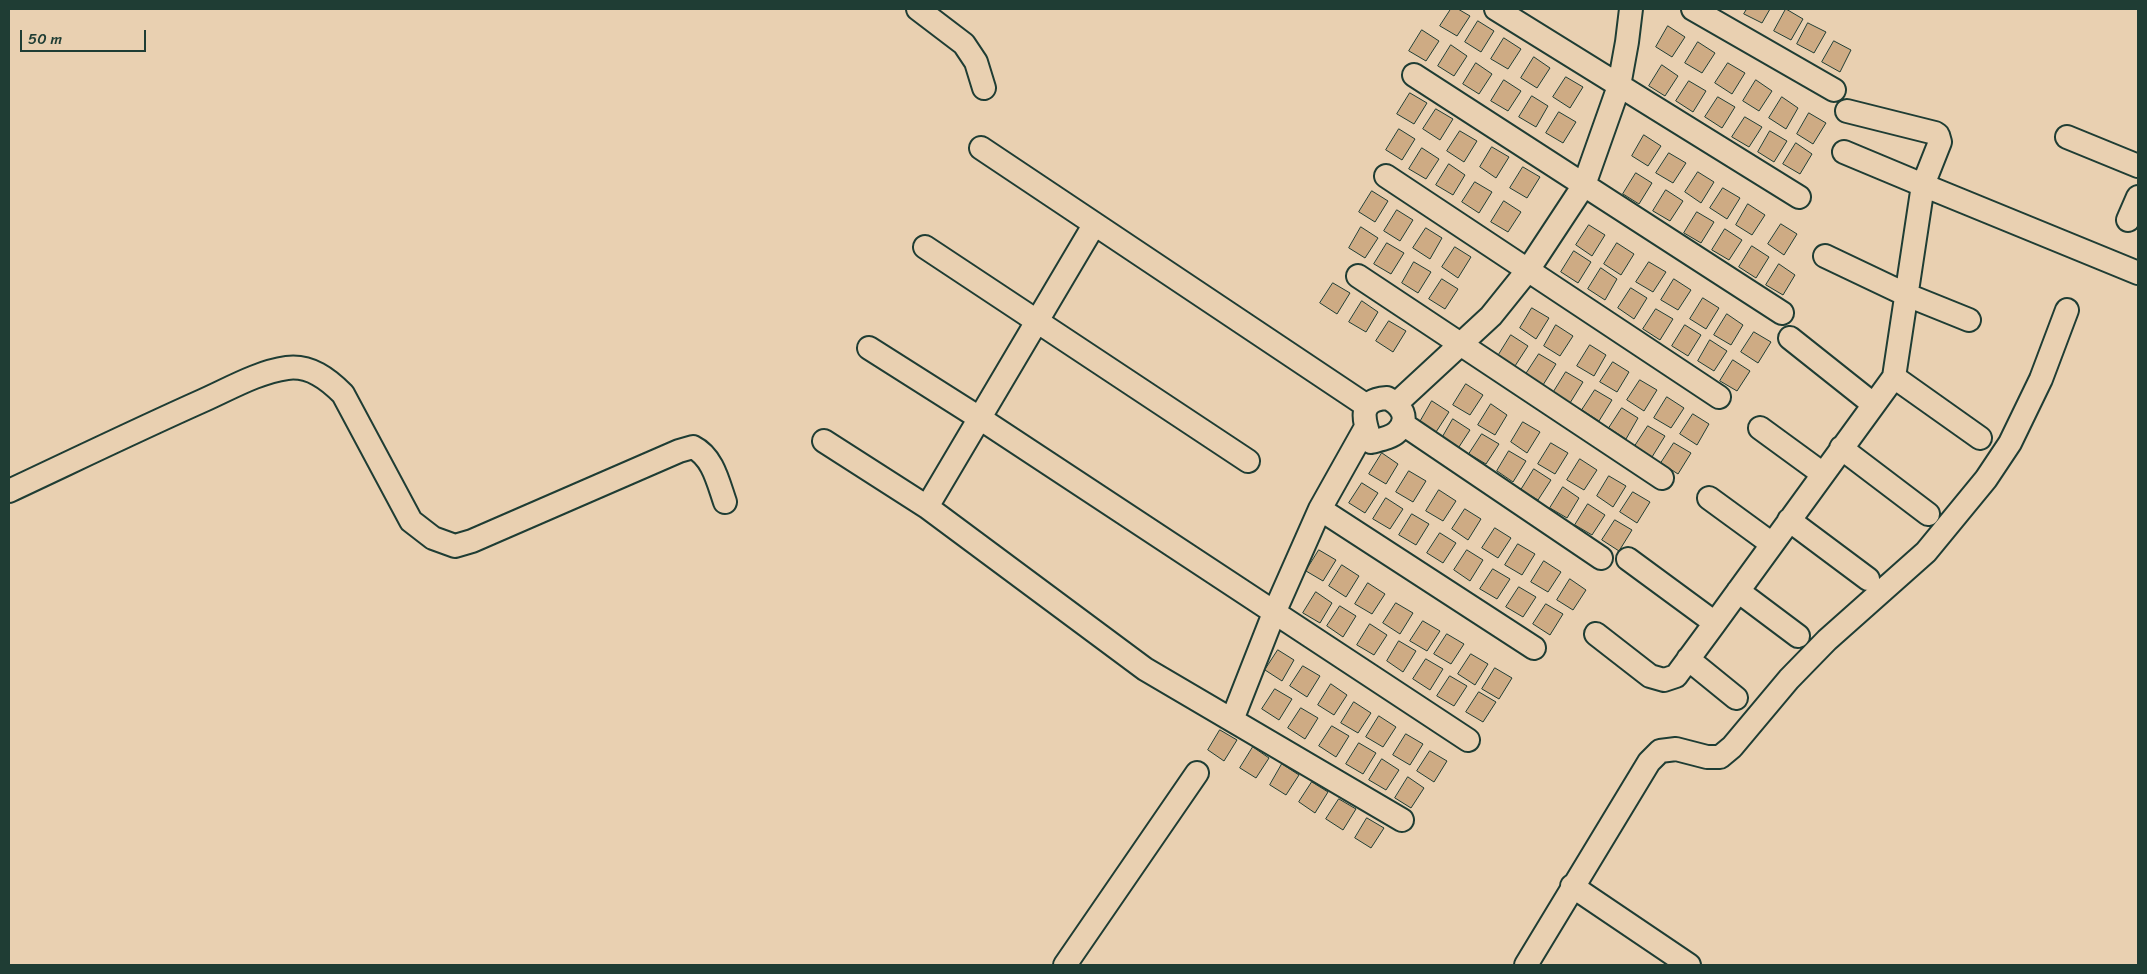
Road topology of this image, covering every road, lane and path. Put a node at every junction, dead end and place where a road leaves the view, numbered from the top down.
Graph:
1 (918, 9) edge
2 (1496, 9) edge
3 (1631, 9) edge
4 (1693, 9) edge
5 (1414, 75) dead end
6 (1618, 86) junction
7 (984, 88) dead end
8 (1834, 90) dead end
9 (1847, 111) dead end
10 (2067, 137) dead end
11 (981, 148) dead end
12 (1844, 152) dead end
13 (2138, 166) edge
14 (1386, 176) dead end
15 (1584, 185) junction
16 (1923, 185) junction
17 (1799, 197) dead end
18 (2138, 197) edge
19 (2128, 220) dead end
20 (1094, 225) junction
21 (925, 247) dead end
22 (1826, 256) dead end
23 (1528, 270) junction
24 (2138, 274) edge
25 (1358, 276) dead end
26 (1907, 295) junction
27 (2067, 310) dead end
28 (1782, 313) dead end
29 (1037, 320) junction
30 (1969, 320) dead end
31 (1790, 338) dead end
32 (1462, 345) junction
33 (869, 348) dead end
34 (1894, 377) junction
35 (1719, 397) dead end
36 (1873, 404) junction
37 (1400, 413) junction
38 (1366, 417) junction
39 (981, 419) junction
40 (1760, 428) dead end
41 (1980, 438) dead end
42 (824, 441) dead end
43 (1841, 448) junction
44 (1248, 461) dead end
45 (1823, 474) junction
46 (1662, 478) dead end
47 (9, 491) edge
48 (1709, 498) dead end
49 (725, 502) dead end
50 (927, 507) junction
51 (1320, 509) junction
52 (1928, 514) dead end
53 (1789, 520) junction
54 (1772, 544) junction
55 (1601, 558) dead end
56 (1628, 559) dead end
57 (1868, 579) dead end
58 (1738, 591) junction
59 (1274, 613) junction
60 (1715, 623) junction
61 (1596, 634) dead end
62 (1798, 636) dead end
63 (1534, 648) dead end
64 (1688, 659) junction
65 (1736, 698) dead end
66 (1232, 720) junction
67 (1468, 740) dead end
68 (1197, 773) dead end
69 (1402, 820) dead end
70 (1572, 886) junction
71 (1065, 965) edge
72 (1526, 965) edge
73 (1689, 965) edge

1 - 7 street
2 - 6 street
3 - 6 street
4 - 8 street
5 - 15 street
6 - 15 street
6 - 17 street
9 - 16 street
10 - 13 street
11 - 20 street
12 - 16 street
14 - 23 street
15 - 23 street
15 - 28 street
16 - 24 street
16 - 26 street
18 - 19 street
20 - 29 street
20 - 38 street
21 - 29 street
22 - 26 street
23 - 32 street
23 - 35 street
25 - 32 street
26 - 30 street
26 - 34 street
27 - 70 street
29 - 39 street
29 - 44 street
31 - 36 street
32 - 37 street
32 - 46 street
33 - 39 street
34 - 36 street
34 - 41 street
36 - 43 street
37 - 38 street
37 - 38 street
37 - 55 street
38 - 51 street
39 - 50 street
39 - 59 street
40 - 45 street
42 - 50 street
43 - 45 street
43 - 52 street
45 - 53 street
47 - 49 street
48 - 54 street
50 - 66 street
51 - 59 street
51 - 63 street
53 - 54 street
53 - 57 street
54 - 58 street
56 - 60 street
58 - 60 street
58 - 62 street
59 - 66 street
59 - 67 street
60 - 64 street
61 - 64 street
64 - 65 street
66 - 69 street
68 - 71 street
70 - 72 street
70 - 73 street

